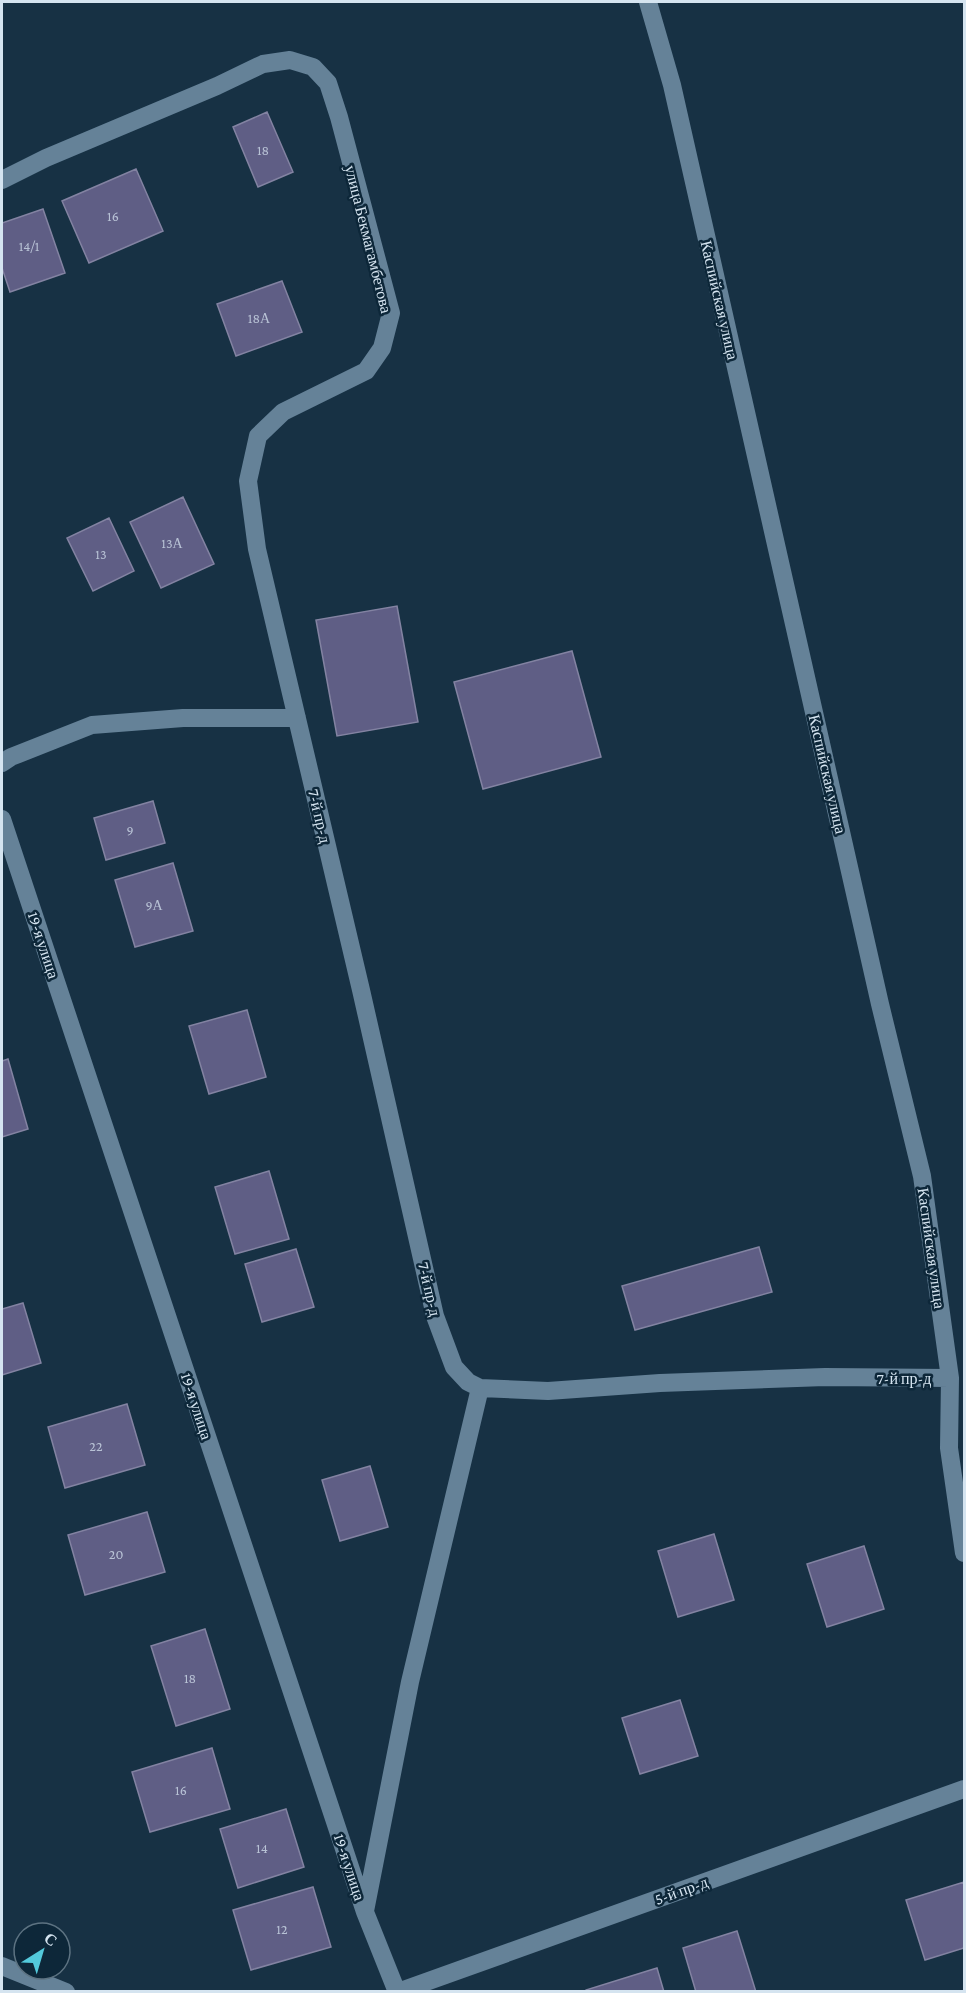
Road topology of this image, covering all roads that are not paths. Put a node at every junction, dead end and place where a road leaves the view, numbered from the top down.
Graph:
1 (648, 2) edge
2 (2, 180) edge
3 (297, 718) junction
4 (2, 763) edge
5 (2, 819) edge
6 (950, 1378) junction
7 (480, 1388) junction
8 (964, 1553) edge
9 (964, 1789) edge
10 (365, 1912) junction
11 (2, 1966) edge
12 (66, 1992) edge
13 (398, 1992) edge

1 - 6 street, Каспийская улица
2 - 3 street, улица Бекмагамбетова
3 - 4 street
3 - 7 street, 7-й пр-д
5 - 10 street, 19-я улица
6 - 7 street, 7-й пр-д
6 - 8 street, Каспийская улица
7 - 10 street
9 - 13 street, 5-й пр-д
10 - 13 street, 19-я улица
11 - 12 street

